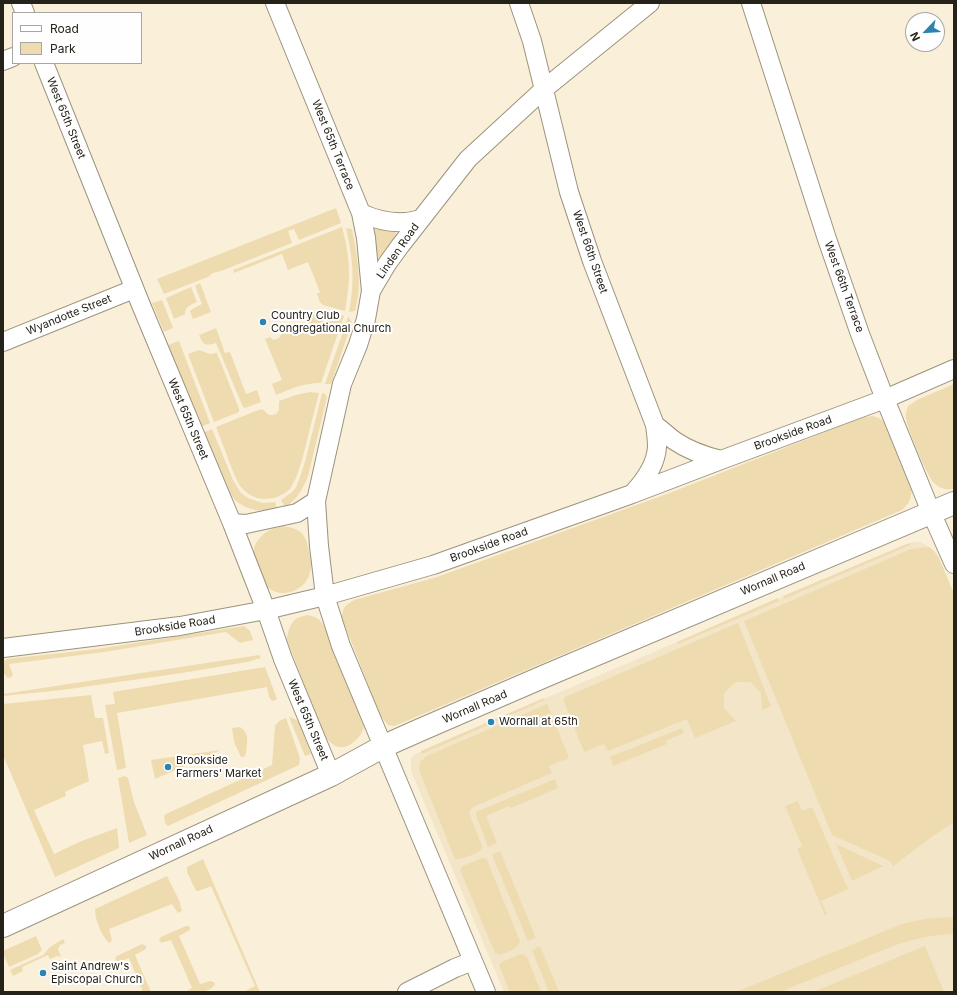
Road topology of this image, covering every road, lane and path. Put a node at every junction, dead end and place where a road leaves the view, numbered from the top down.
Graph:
1 (275, 3) edge
2 (519, 3) edge
3 (650, 3) edge
4 (751, 3) edge
5 (44, 64) edge
6 (544, 89) junction
7 (361, 213) junction
8 (421, 219) junction
9 (134, 289) junction
10 (371, 292) junction
11 (3, 342) edge
12 (954, 370) edge
13 (884, 400) junction
14 (655, 425) junction
15 (721, 460) junction
16 (632, 494) junction
17 (316, 501) junction
18 (954, 503) edge
19 (931, 512) junction
20 (232, 523) junction
21 (954, 564) edge
22 (325, 596) junction
23 (266, 610) junction
24 (3, 648) edge
25 (384, 746) junction
26 (331, 775) junction
27 (3, 926) edge
28 (473, 961) junction
29 (407, 992) edge
30 (486, 992) edge

1 - 7 street, West 65th Terrace
2 - 6 street, West 66th Street
3 - 6 street, Linden Road
4 - 13 street, West 66th Terrace
5 - 9 street, West 65th Street
6 - 8 street, Linden Road
6 - 14 street, West 66th Street
7 - 8 street
7 - 10 street, West 65th Terrace
8 - 10 street, Linden Road
9 - 11 street, Wyandotte Street
9 - 20 street, West 65th Street
10 - 17 street, Linden Road
12 - 13 street, Brookside Road
13 - 15 street, Brookside Road
13 - 19 street, West 66th Terrace
14 - 15 street
14 - 16 street, West 66th Street
15 - 16 street, Brookside Road
16 - 22 street, Brookside Road
17 - 20 street
17 - 22 street
18 - 19 main road, Wornall Road
19 - 21 street, West 66th Terrace
19 - 25 main road, Wornall Road
20 - 23 street, West 65th Street
22 - 23 street, Brookside Road
22 - 25 street
23 - 24 street, Brookside Road
23 - 26 street, West 65th Street
25 - 26 main road, Wornall Road
25 - 28 street
26 - 27 main road, Wornall Road
28 - 29 street
28 - 30 street

